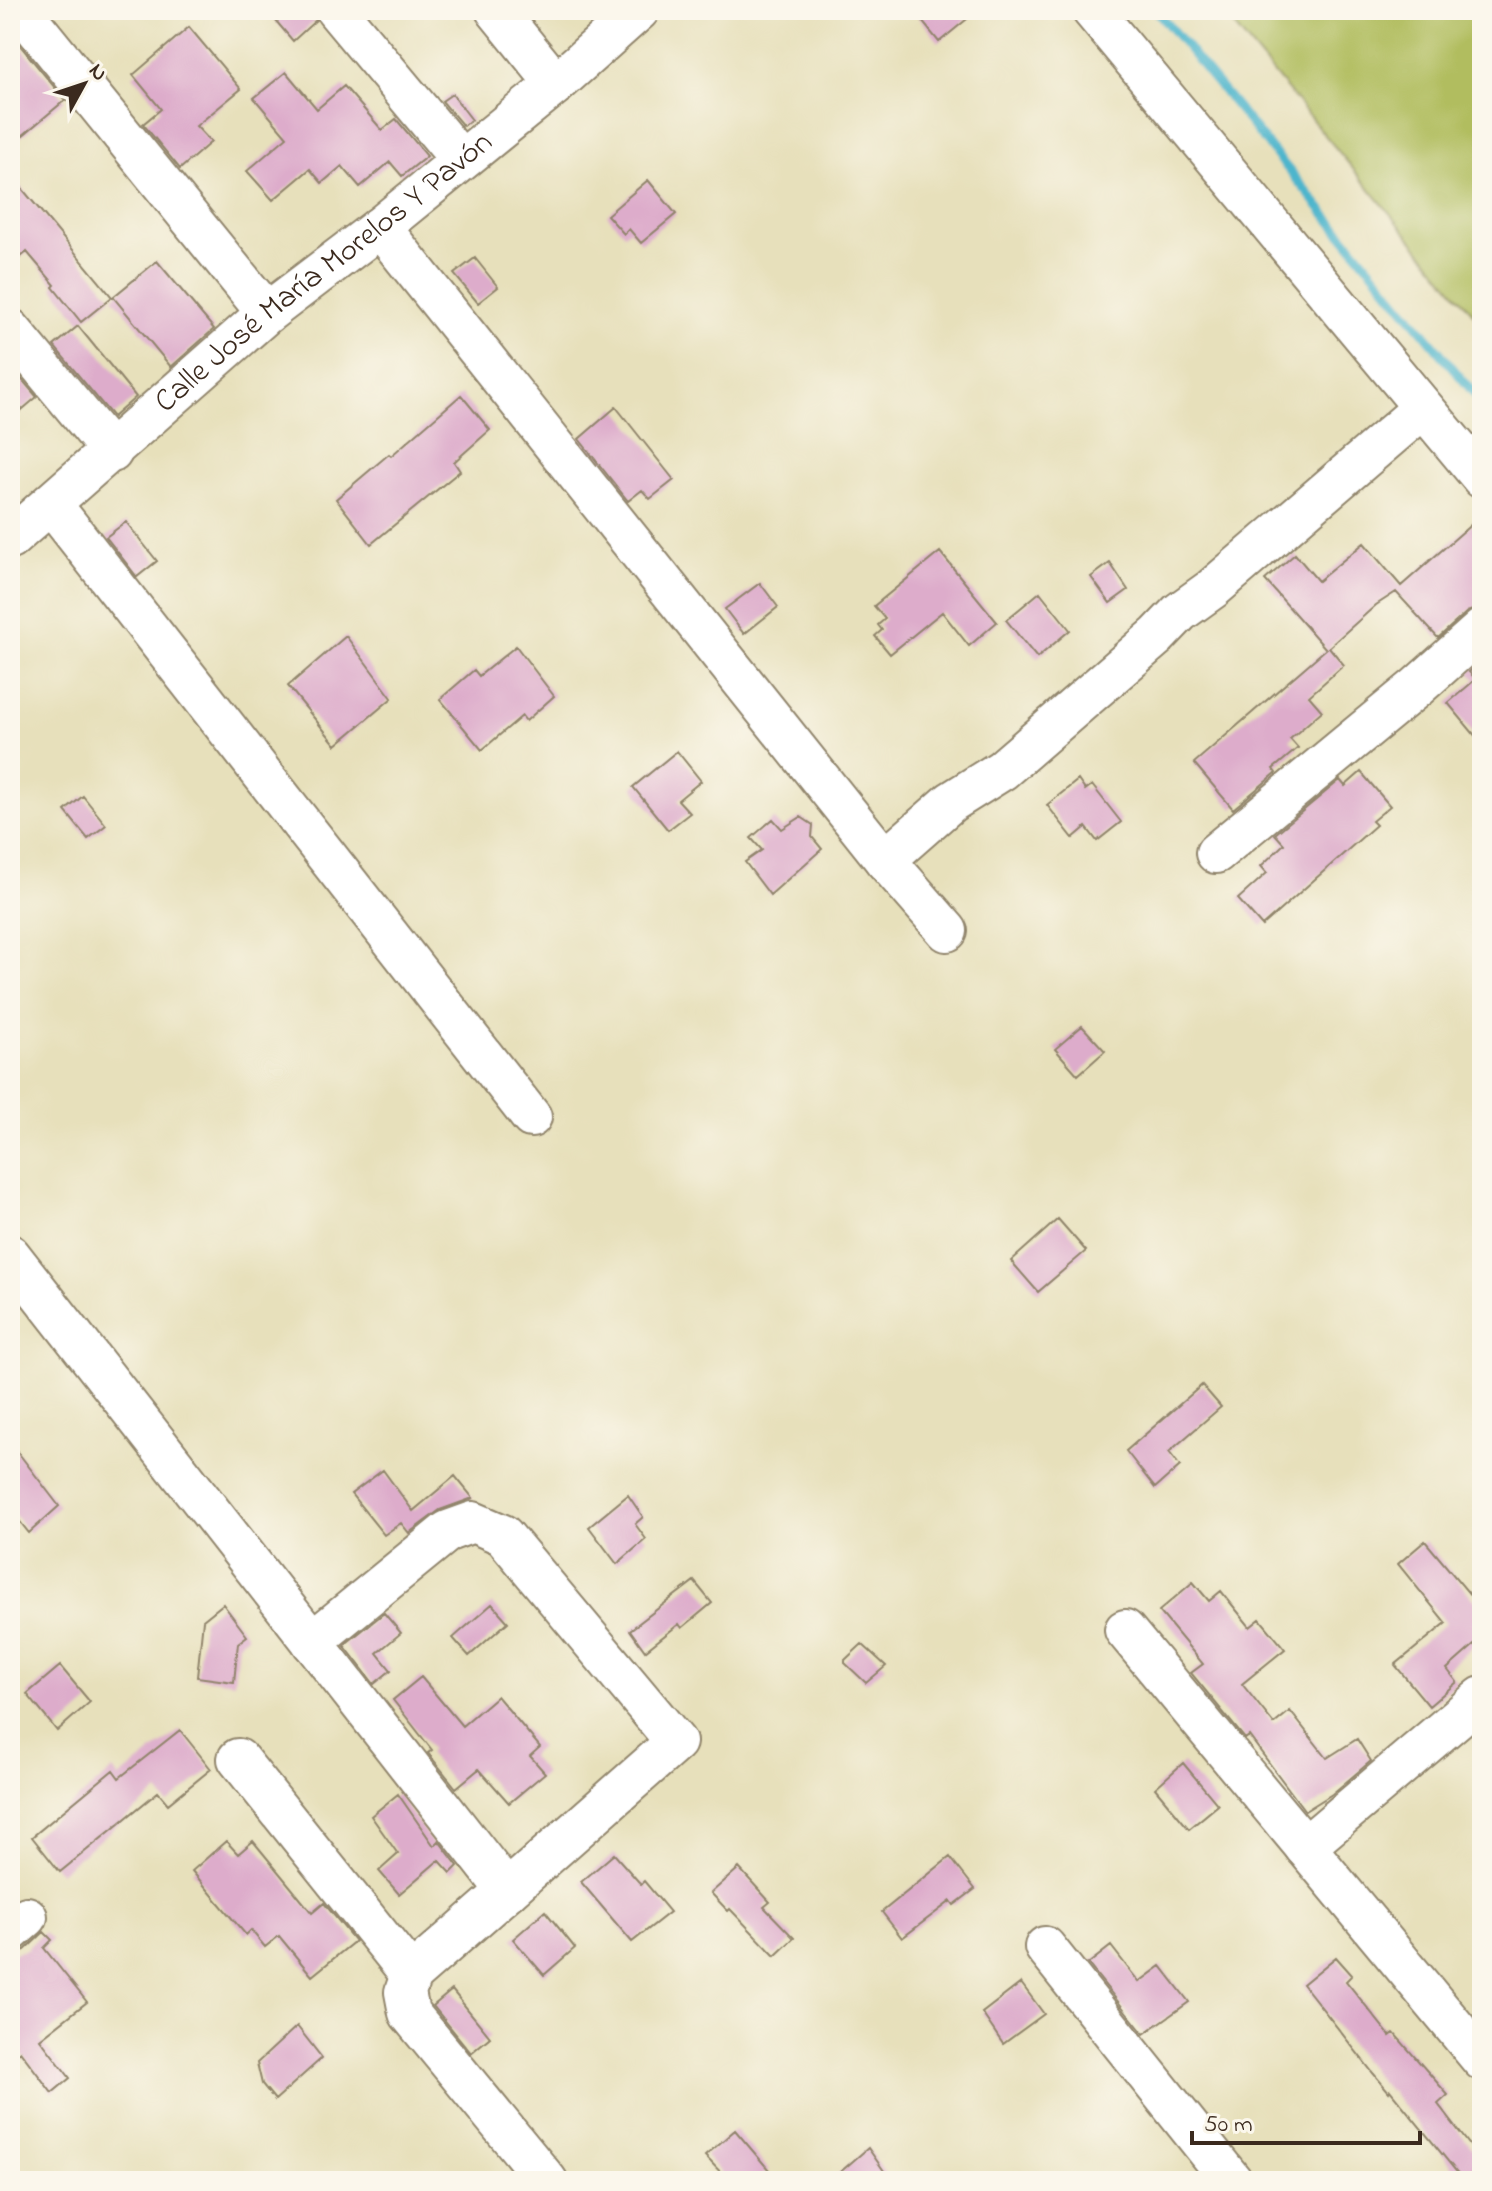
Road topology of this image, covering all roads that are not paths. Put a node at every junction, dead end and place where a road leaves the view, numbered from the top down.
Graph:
1 (21, 10) edge
2 (336, 10) edge
3 (496, 10) edge
4 (639, 10) edge
5 (1092, 10) edge
6 (556, 84) junction
7 (461, 160) junction
8 (380, 227) junction
9 (267, 313) junction
10 (10, 329) edge
11 (1422, 409) junction
12 (112, 452) junction
13 (1482, 478) edge
14 (51, 504) junction
15 (10, 539) edge
16 (1482, 629) edge
17 (1216, 853) dead end
18 (885, 860) junction
19 (947, 931) dead end
20 (531, 1117) dead end
21 (10, 1255) edge
22 (1125, 1630) dead end
23 (312, 1642) junction
24 (1482, 1697) edge
25 (238, 1759) dead end
26 (1305, 1847) junction
27 (507, 1891) junction
28 (1045, 1947) dead end
29 (411, 1975) junction
30 (1482, 2060) edge
31 (547, 2181) edge
32 (1232, 2181) edge

1 - 9 street
2 - 7 street
3 - 6 street
4 - 6 street, Calle José María Morelos Y Pavón
5 - 11 street
6 - 7 street, Calle José María Morelos Y Pavón
7 - 8 street, Calle José María Morelos Y Pavón
8 - 9 street, Calle José María Morelos Y Pavón
8 - 18 street
9 - 12 street, Calle José María Morelos Y Pavón
10 - 12 street
11 - 13 street
11 - 18 street
12 - 14 street, Calle José María Morelos Y Pavón
14 - 15 street, Calle José María Morelos Y Pavón
14 - 20 street
16 - 17 street
18 - 19 street
21 - 23 street
22 - 26 street
23 - 27 street
23 - 27 street
24 - 26 street
25 - 29 street
26 - 30 street
27 - 29 street
28 - 32 street
29 - 31 street

